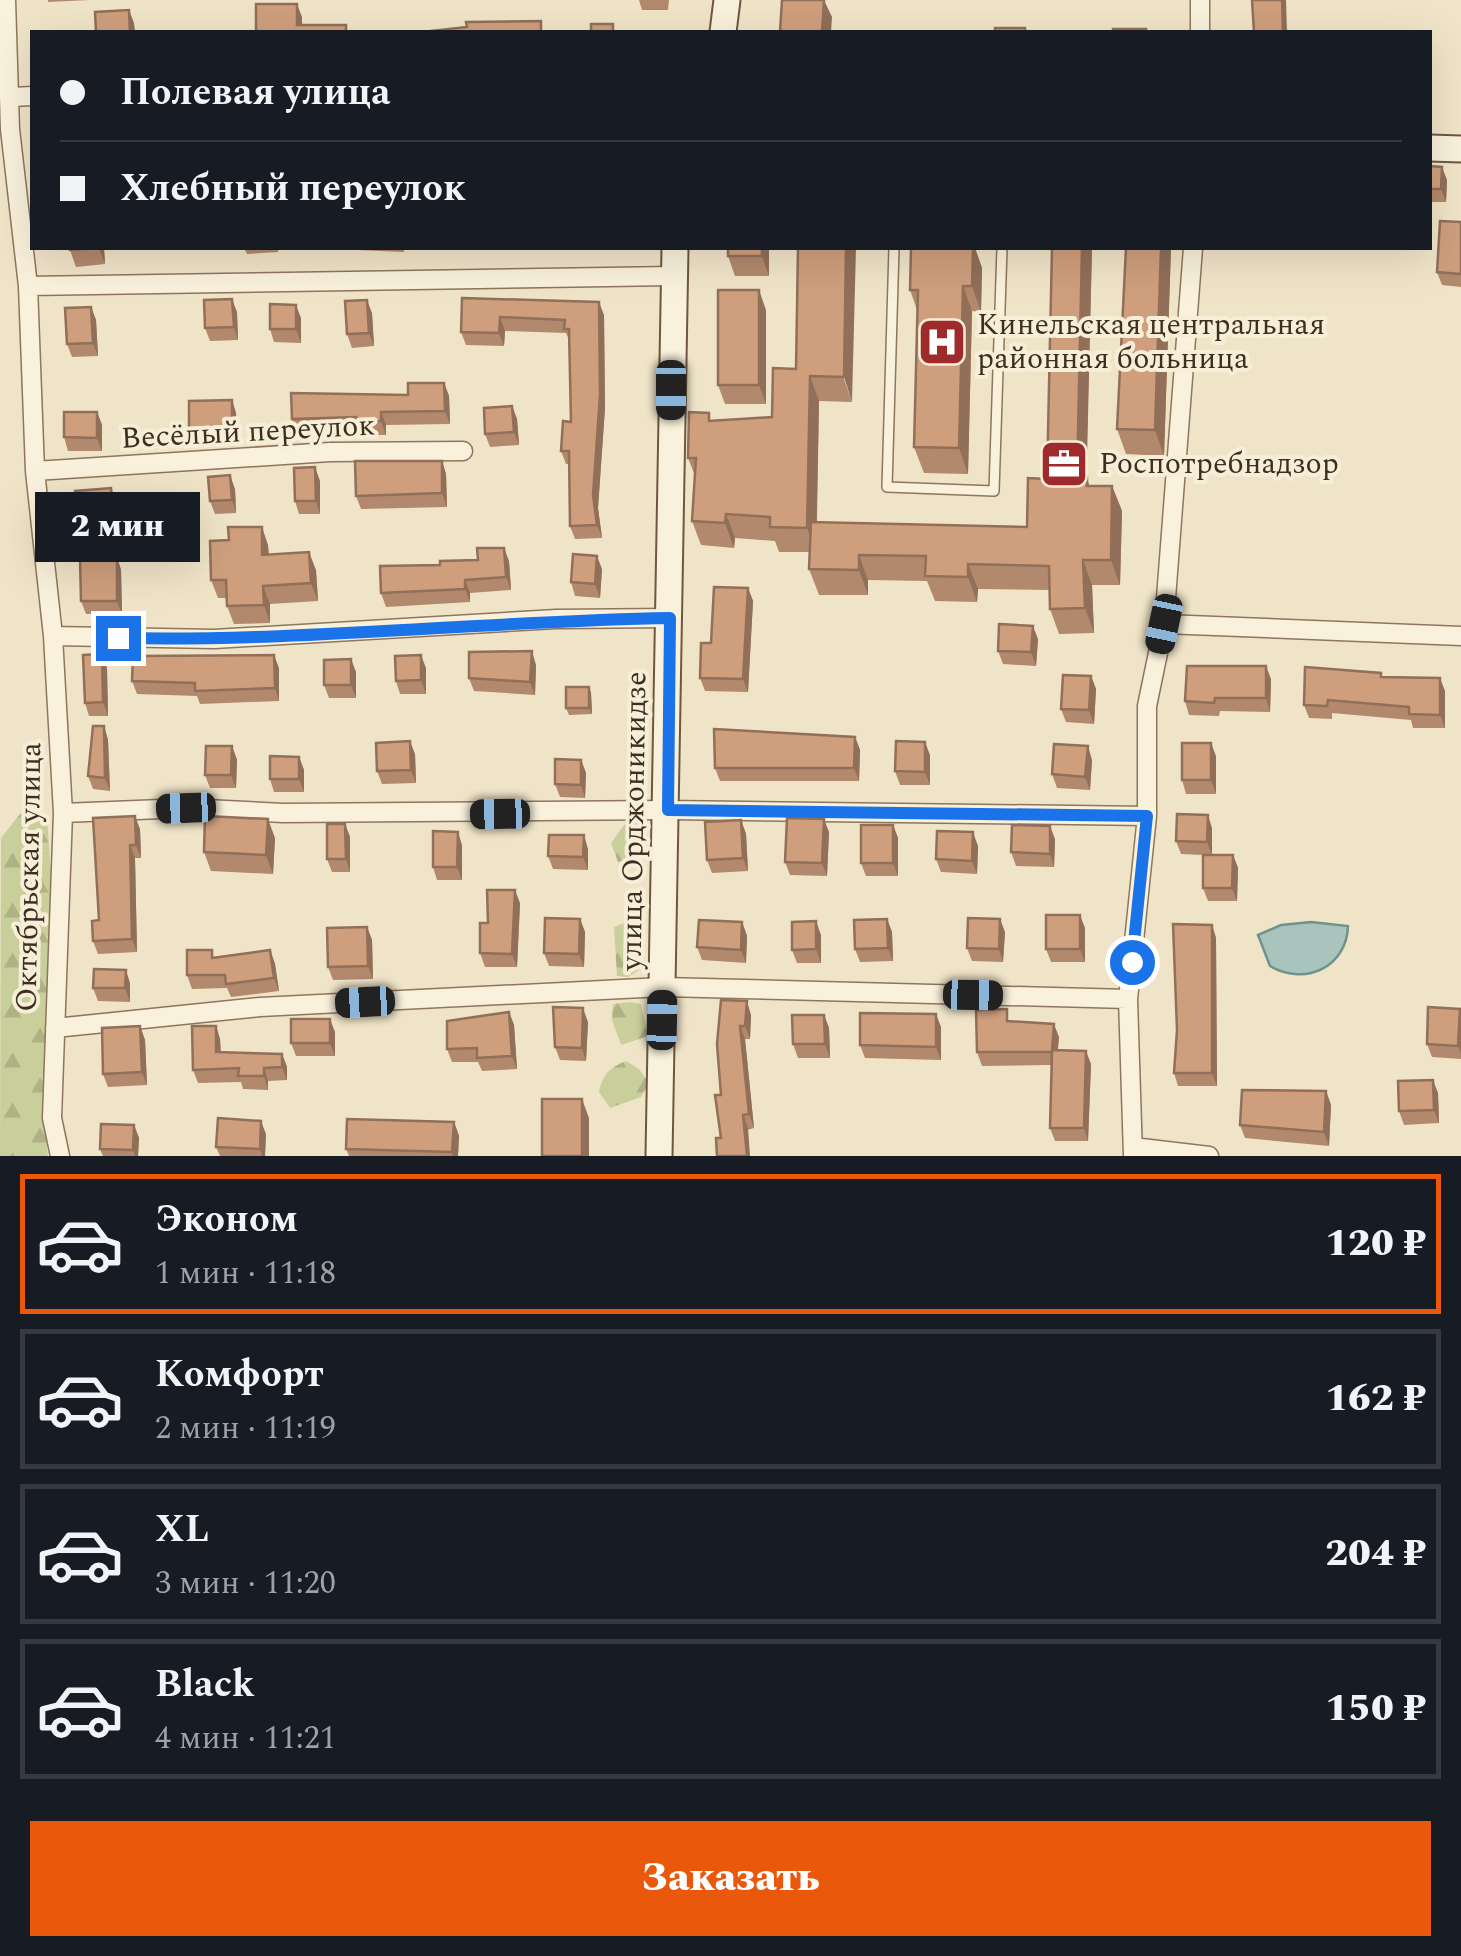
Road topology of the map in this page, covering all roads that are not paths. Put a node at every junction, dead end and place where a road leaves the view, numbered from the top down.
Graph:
1 (6, 0) edge
2 (726, 0) edge
3 (1200, 0) edge
4 (724, 30) edge
5 (1200, 30) edge
6 (30, 96) edge
7 (12, 97) junction
8 (1432, 148) edge
9 (1461, 150) edge
10 (675, 250) edge
11 (894, 250) edge
12 (1002, 250) edge
13 (1193, 250) edge
14 (672, 276) junction
15 (28, 286) junction
16 (463, 451) dead end
17 (35, 471) junction
18 (670, 618) junction
19 (1164, 624) junction
20 (53, 636) junction
21 (1461, 636) edge
22 (668, 810) junction
23 (63, 813) junction
24 (1147, 816) junction
25 (662, 987) junction
26 (1128, 999) junction
27 (55, 1028) junction
28 (1133, 1151) edge
29 (60, 1156) edge
30 (660, 1156) edge
31 (1209, 1156) edge

1 - 7 street, Октябрьская улица
2 - 4 street
3 - 5 street
6 - 7 street
7 - 15 street, Октябрьская улица
8 - 9 street
10 - 14 street, улица Орджоникидзе
11 - 12 lane
13 - 19 street
14 - 15 street
14 - 18 street, улица Орджоникидзе
15 - 17 street, Октябрьская улица
16 - 17 street, Весёлый переулок
17 - 20 street, Октябрьская улица
18 - 20 street
18 - 22 street, улица Орджоникидзе
19 - 21 street
19 - 24 street
20 - 23 street, Октябрьская улица
22 - 23 street
22 - 24 street
22 - 25 street, улица Орджоникидзе
23 - 27 street, Октябрьская улица
24 - 26 street
25 - 26 street
25 - 27 street
25 - 30 street, улица Орджоникидзе
26 - 28 street
27 - 29 street, Октябрьская улица
28 - 31 street

